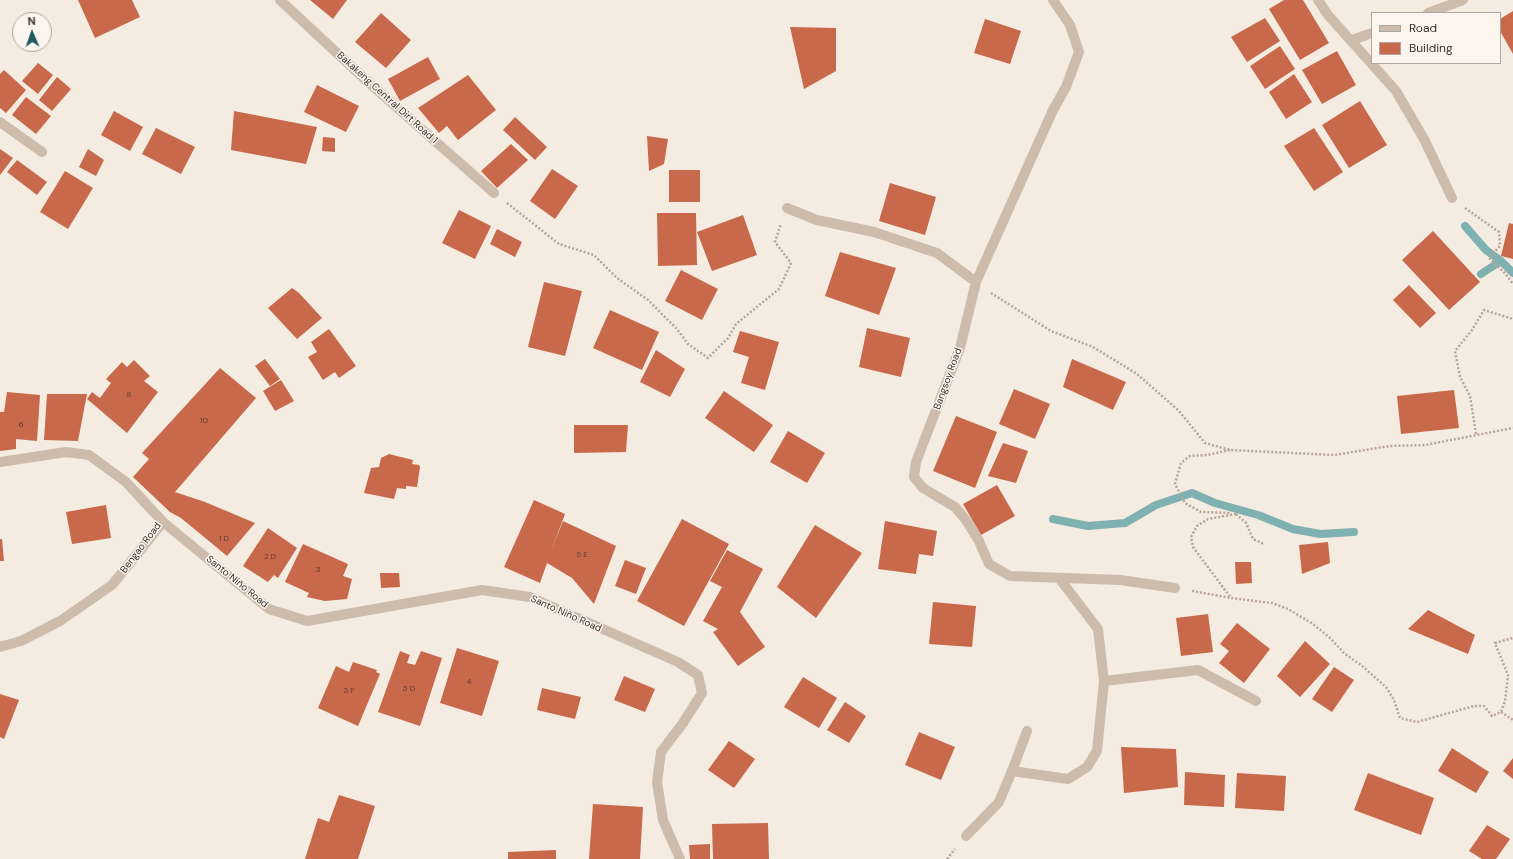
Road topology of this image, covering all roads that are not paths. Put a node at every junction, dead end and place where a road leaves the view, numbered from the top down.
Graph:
1 (280, 0) edge
2 (1053, 0) edge
3 (1318, 0) edge
4 (1463, 0) edge
5 (1431, 12) edge
6 (1371, 33) edge
7 (1352, 40) junction
8 (1371, 62) edge
9 (1373, 64) edge
10 (0, 122) edge
11 (42, 152) dead end
12 (494, 193) road end
13 (1452, 198) road end
14 (787, 208) road end
15 (976, 282) junction
16 (0, 462) edge
17 (163, 522) junction
18 (1059, 578) junction
19 (1175, 588) road end
20 (0, 647) edge
21 (1104, 681) junction
22 (1256, 701) dead end
23 (1027, 731) dead end
24 (1012, 771) junction
25 (966, 836) dead end
26 (680, 859) edge

1 - 12 street, Bakakeng Central Dirt Road 1
2 - 15 street, Bangsoy Road
3 - 7 street
4 - 5 street
6 - 7 street
7 - 8 street
9 - 13 street
10 - 11 street
14 - 15 street
15 - 18 street, Bangsoy Road
16 - 17 street, Bengao Road
17 - 20 street, Bengao Road
17 - 26 street, Santo Niño Road
18 - 19 street, Bangsoy Road
18 - 21 street
21 - 22 street
21 - 24 street
23 - 24 street
24 - 25 street

